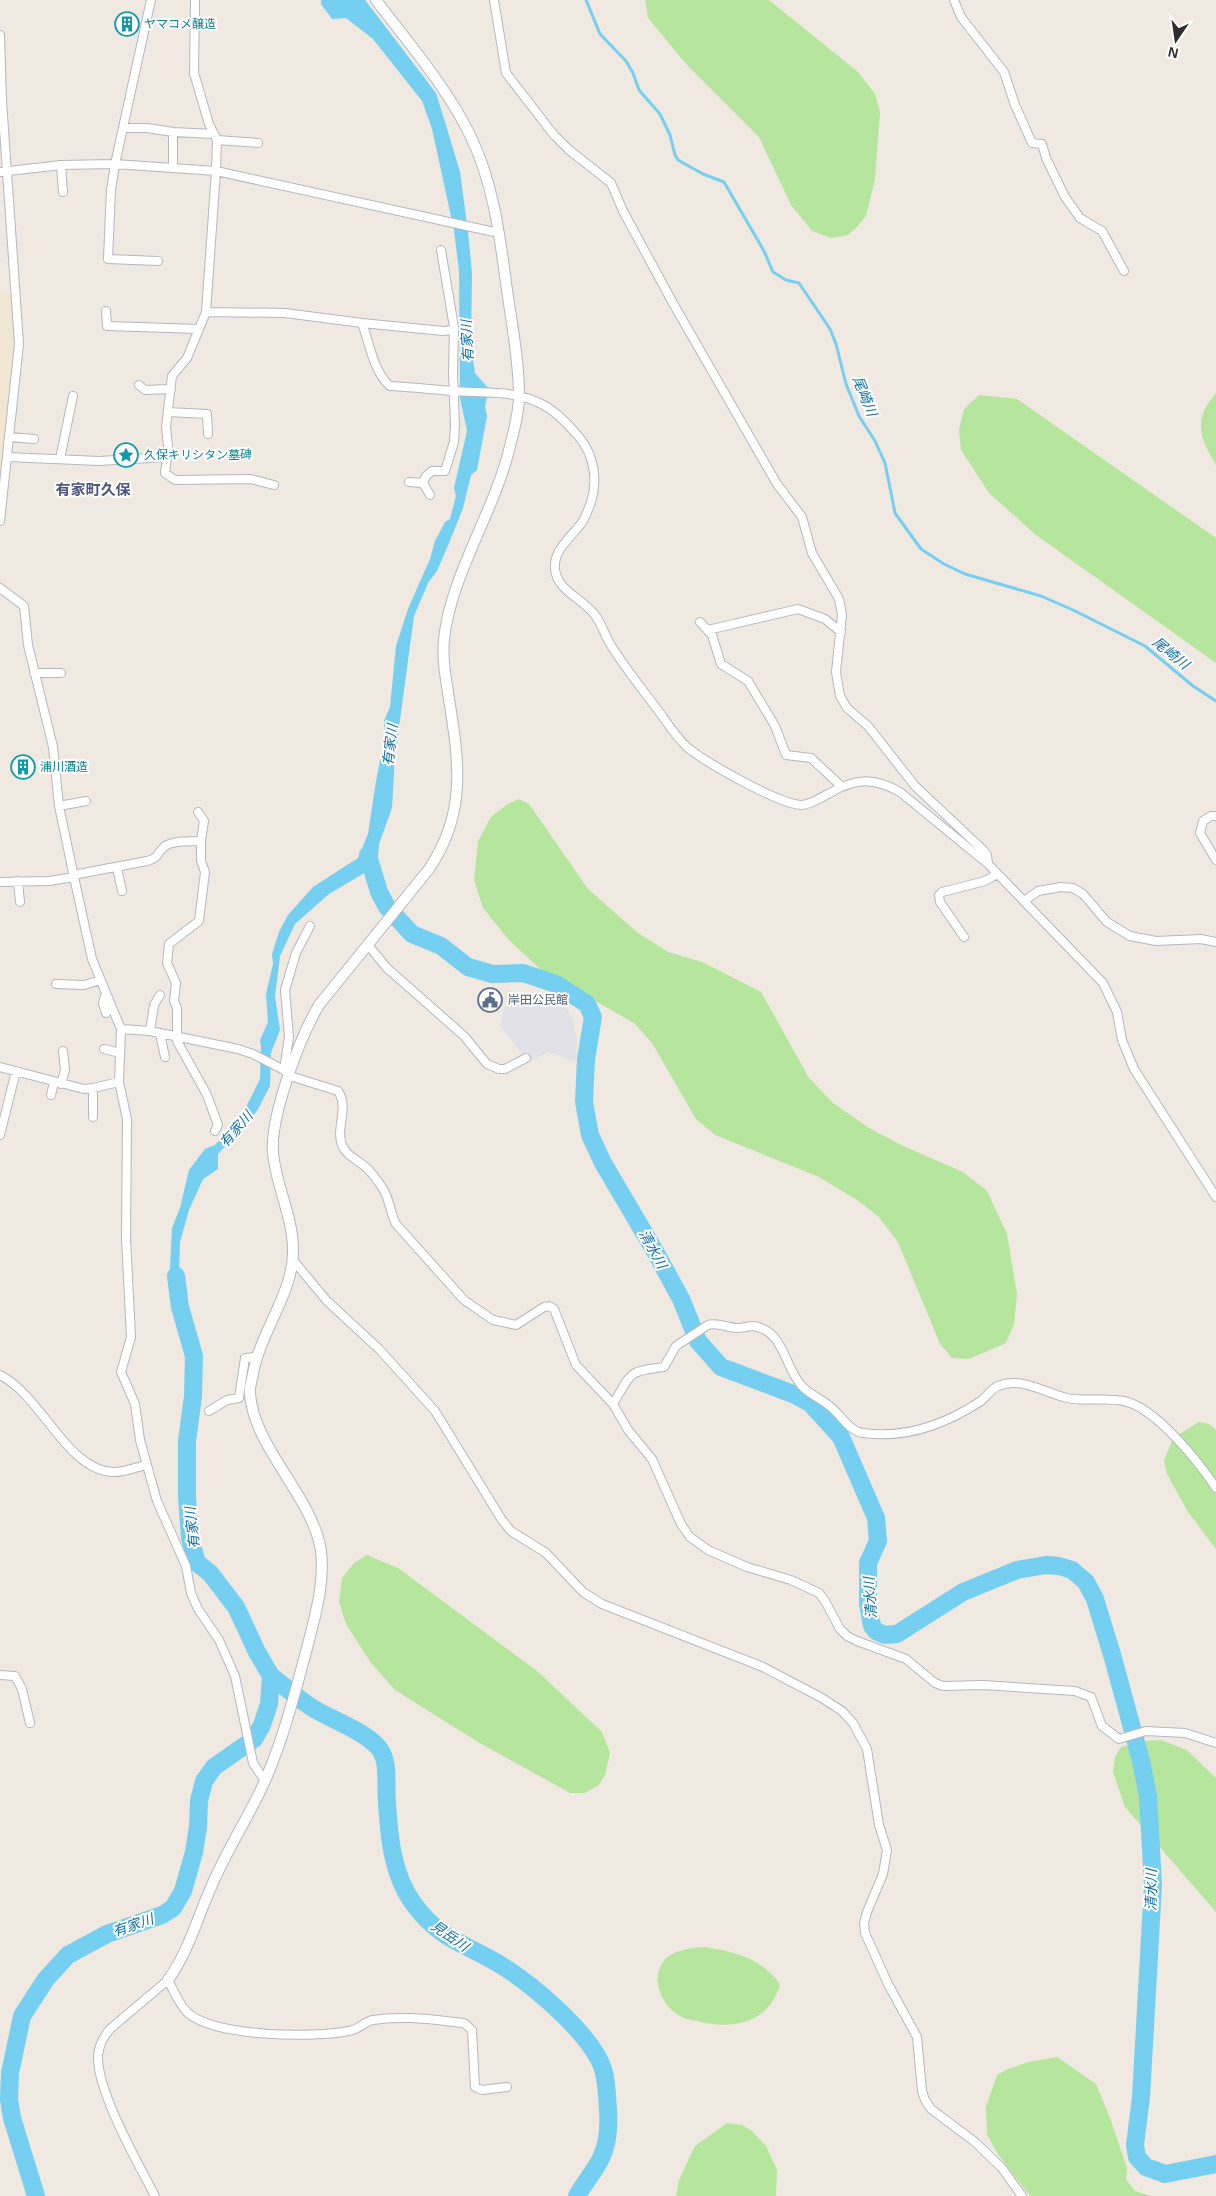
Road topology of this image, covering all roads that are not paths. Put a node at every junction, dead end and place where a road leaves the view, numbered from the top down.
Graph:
1 (151, 0) edge
2 (195, 0) edge
3 (376, 0) edge
4 (494, 0) edge
5 (954, 0) edge
6 (0, 35) edge
7 (1, 101) edge
8 (123, 128) junction
9 (174, 132) junction
10 (216, 137) junction
11 (258, 143) dead end
12 (115, 164) junction
13 (61, 165) junction
14 (173, 167) junction
15 (216, 171) junction
16 (4, 172) edge
17 (63, 192) dead end
18 (499, 233) junction
19 (441, 250) dead end
20 (158, 261) dead end
21 (1124, 272) dead end
22 (106, 311) dead end
23 (206, 312) junction
24 (362, 322) junction
25 (199, 329) junction
26 (453, 330) junction
27 (139, 385) dead end
28 (171, 389) junction
29 (456, 391) junction
30 (73, 396) dead end
31 (519, 398) junction
32 (168, 412) junction
33 (208, 434) dead end
34 (10, 437) junction
35 (34, 439) dead end
36 (8, 457) junction
37 (167, 457) junction
38 (60, 458) junction
39 (408, 482) dead end
40 (423, 483) junction
41 (274, 485) dead end
42 (430, 495) dead end
43 (0, 521) edge
44 (0, 588) edge
45 (700, 622) dead end
46 (708, 630) junction
47 (841, 632) junction
48 (34, 673) junction
49 (61, 673) dead end
50 (840, 786) junction
51 (86, 801) dead end
52 (59, 806) junction
53 (198, 812) dead end
54 (1216, 816) edge
55 (201, 841) junction
56 (1216, 860) edge
57 (988, 864) junction
58 (117, 868) junction
59 (997, 874) junction
60 (73, 876) junction
61 (18, 881) junction
62 (0, 882) edge
63 (122, 891) dead end
64 (1024, 901) junction
65 (20, 902) dead end
66 (310, 926) dead end
67 (964, 937) dead end
68 (1216, 942) edge
69 (368, 945) junction
70 (101, 980) junction
71 (56, 984) dead end
72 (106, 993) junction
73 (160, 995) dead end
74 (106, 1012) dead end
75 (121, 1030) junction
76 (150, 1031) junction
77 (160, 1034) junction
78 (176, 1038) junction
79 (104, 1049) dead end
80 (63, 1051) dead end
81 (120, 1053) junction
82 (165, 1057) dead end
83 (526, 1058) dead end
84 (0, 1067) edge
85 (16, 1071) junction
86 (285, 1071) junction
87 (119, 1082) junction
88 (57, 1083) junction
89 (93, 1088) junction
90 (51, 1095) dead end
91 (93, 1117) dead end
92 (215, 1131) dead end
93 (0, 1135) edge
94 (1216, 1197) edge
95 (293, 1260) junction
96 (256, 1357) junction
97 (0, 1375) edge
98 (614, 1404) junction
99 (209, 1411) dead end
100 (146, 1464) junction
101 (1216, 1488) edge
102 (0, 1675) edge
103 (30, 1722) dead end
104 (1216, 1743) edge
105 (265, 1781) junction
106 (168, 1980) junction
107 (506, 2087) dead end
108 (155, 2196) edge
109 (1022, 2196) edge

1 - 8 street
2 - 10 street
3 - 18 street
4 - 47 street
5 - 21 street
6 - 7 street
7 - 16 street
8 - 9 street
8 - 12 street
9 - 10 street
9 - 14 street
10 - 11 street
10 - 15 street
12 - 13 street
12 - 14 street
12 - 20 street
13 - 16 street
13 - 17 street
14 - 15 street
15 - 18 street
15 - 23 street
16 - 34 street
18 - 31 street
19 - 26 street
22 - 25 street
23 - 24 street
23 - 25 street
24 - 26 street
24 - 29 street
25 - 28 street
26 - 29 street
27 - 28 street
28 - 32 street
29 - 31 street
29 - 40 street
30 - 38 street
31 - 50 street
31 - 69 street
32 - 33 street
32 - 37 street
34 - 35 street
34 - 36 street
36 - 38 street
36 - 43 street
37 - 38 street
37 - 41 street
39 - 40 street
40 - 42 street
44 - 48 street
45 - 46 street
46 - 47 street
46 - 50 street
47 - 57 street
48 - 49 street
48 - 52 street
50 - 57 street
51 - 52 street
52 - 60 street
53 - 55 street
54 - 56 street
55 - 58 street
55 - 78 street
57 - 59 street
58 - 60 street
58 - 63 street
59 - 64 street
59 - 67 street
60 - 61 street
60 - 70 street
61 - 62 street
61 - 65 street
64 - 68 street
64 - 94 street
66 - 86 street
69 - 83 street
69 - 86 street
70 - 71 street
70 - 72 street
72 - 74 street
72 - 75 street
73 - 76 street
75 - 76 street
75 - 81 street
76 - 77 street
77 - 78 street
77 - 82 street
78 - 86 street
78 - 92 street
79 - 81 street
80 - 88 street
81 - 87 street
84 - 85 street
85 - 88 street
85 - 93 street
86 - 95 street
86 - 98 street
87 - 89 street
87 - 100 street
88 - 89 street
88 - 90 street
89 - 91 street
95 - 96 street
95 - 109 street
96 - 99 street
96 - 105 street
97 - 100 street
98 - 101 street
98 - 104 street
100 - 105 street
102 - 103 street
105 - 106 street
106 - 107 street
106 - 108 street

